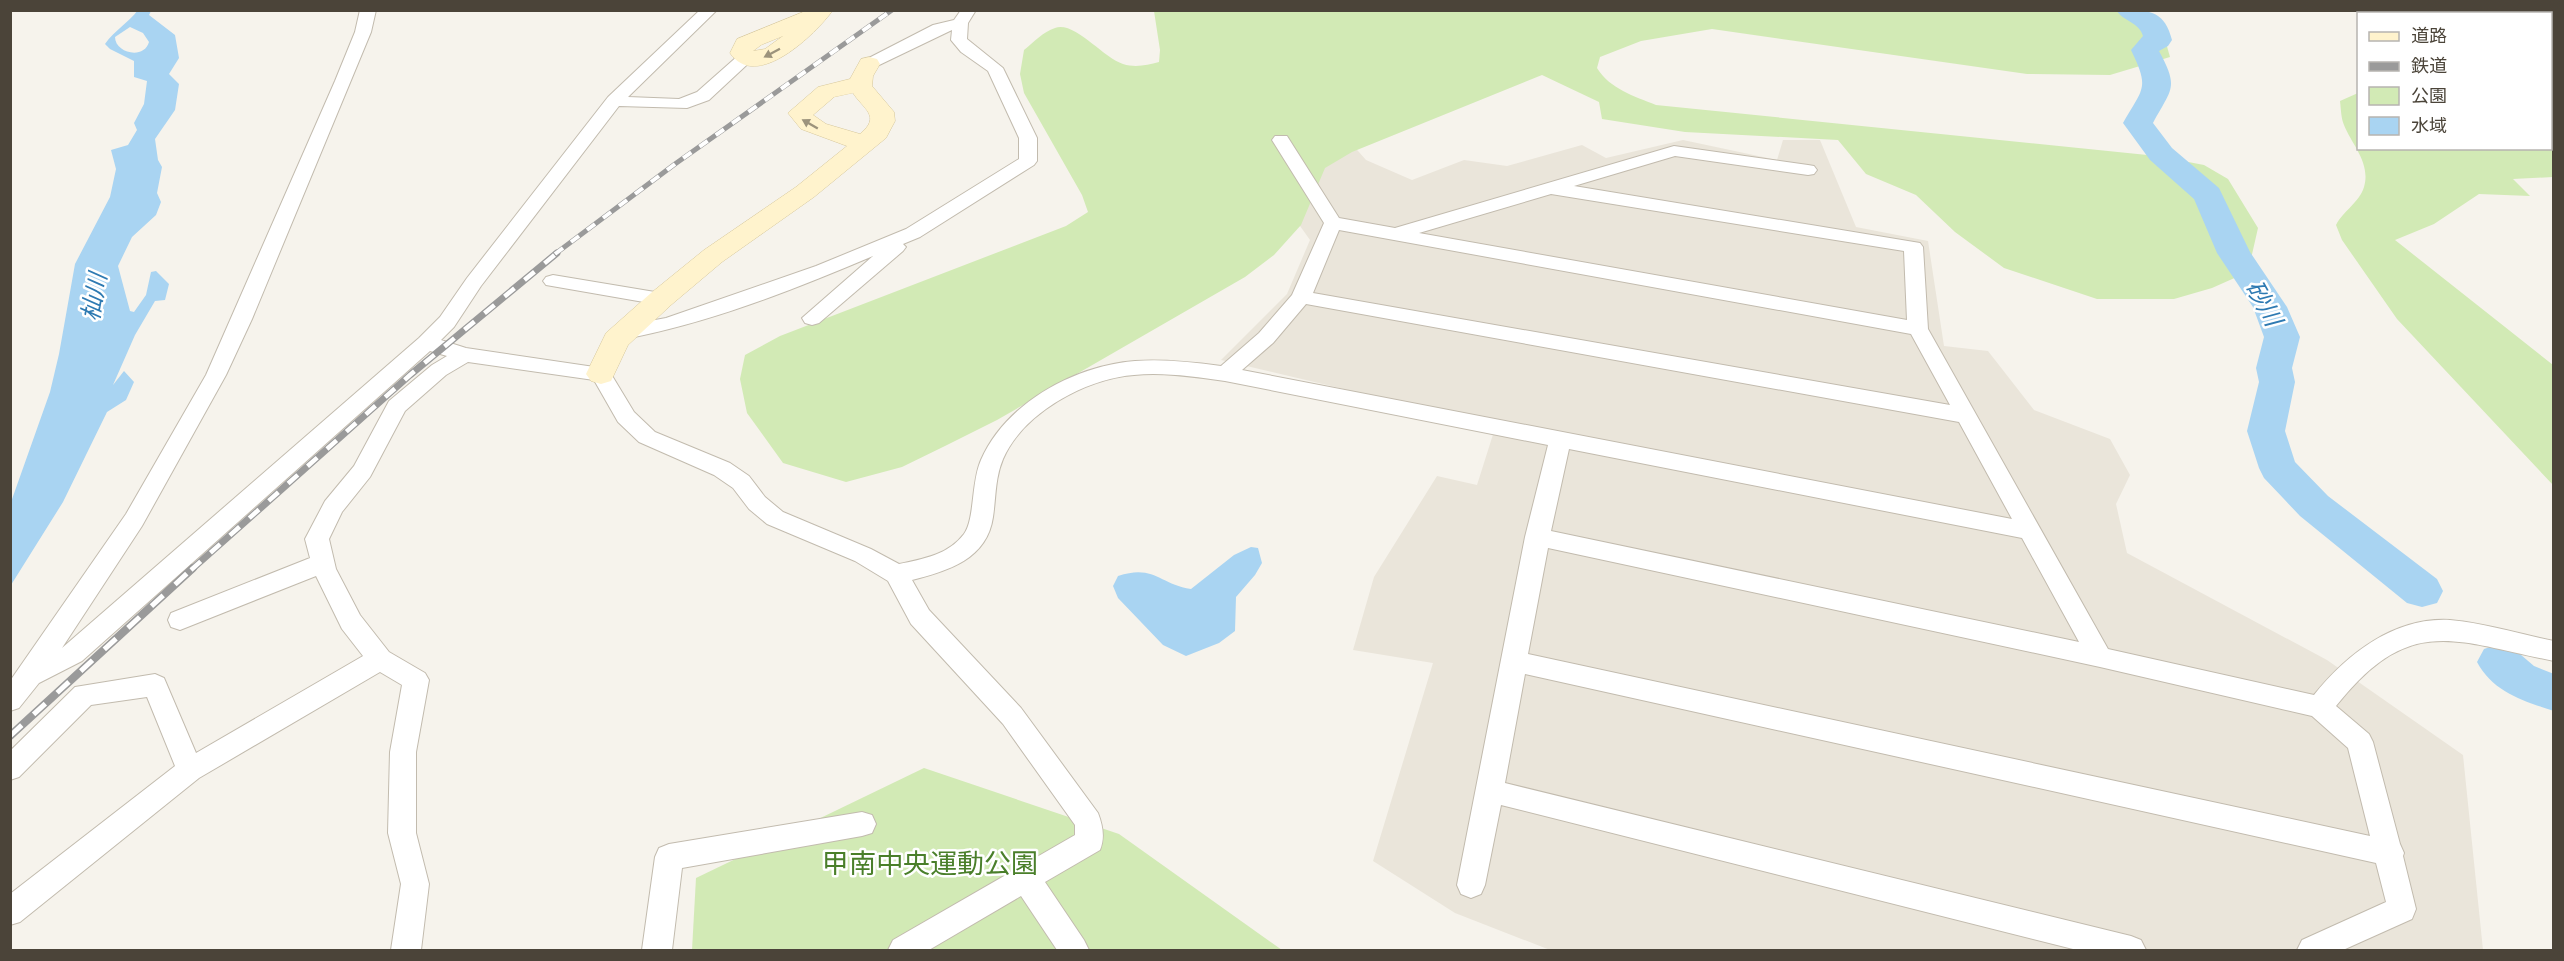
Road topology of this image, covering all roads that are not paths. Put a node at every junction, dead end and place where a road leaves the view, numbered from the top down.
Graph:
1 (368, 10) edge
2 (710, 10) edge
3 (819, 13) edge
4 (964, 17) edge
5 (746, 57) joint
6 (864, 74) junction
7 (614, 101) junction
8 (1281, 140) dead end
9 (865, 143) junction
10 (1808, 170) dead end
11 (1550, 188) junction
12 (1333, 223) junction
13 (913, 233) junction
14 (1398, 234) junction
15 (553, 281) dead end
16 (1301, 297) junction
17 (661, 299) junction
18 (812, 318) dead end
19 (1918, 329) junction
20 (624, 332) junction
21 (426, 344) junction
22 (465, 355) junction
23 (601, 374) junction
24 (1225, 374) junction
25 (1967, 416) junction
26 (1560, 438) junction
27 (2030, 531) junction
28 (1537, 537) junction
29 (323, 563) junction
30 (897, 574) junction
31 (180, 620) dead end
32 (2553, 651) edge
33 (2100, 657) junction
34 (380, 660) junction
35 (1514, 661) junction
36 (30, 676) junction
37 (10, 700) edge
38 (2319, 707) junction
39 (10, 769) edge
40 (190, 770) junction
41 (1491, 791) junction
42 (862, 824) dead end
43 (2390, 854) junction
44 (1026, 879) junction
45 (1471, 885) dead end
46 (10, 912) edge
47 (406, 951) edge
48 (657, 951) edge
49 (903, 951) edge
50 (1074, 951) edge
51 (2130, 951) edge
52 (2312, 951) edge

1 - 36 street
2 - 7 street
3 - 5 street
4 - 6 street
4 - 13 street
5 - 7 street
6 - 9 street
9 -> 6 street
7 - 21 street
8 - 12 street
9 - 17 street
10 - 11 street
11 - 14 street
11 - 19 street
12 - 14 street
12 - 16 street
13 - 18 street
13 - 20 street
14 - 19 street
15 - 17 street
16 - 24 street
16 - 25 street
17 - 20 street
19 - 25 street
20 - 23 street
21 - 22 street
21 - 36 street
22 - 23 street
22 - 29 street
23 - 30 street
24 - 26 street
24 - 30 street
25 - 27 street
26 - 27 street
26 - 28 street
27 - 33 street
28 - 33 street
28 - 35 street
29 - 31 street
29 - 34 street
30 - 44 street
32 - 38 street
33 - 38 street
34 - 40 street
34 - 47 street
35 - 41 street
35 - 43 street
36 - 37 street
38 - 43 street
39 - 40 street
40 - 46 street
41 - 45 street
41 - 51 street
42 - 48 street
43 - 52 street
44 - 49 street
44 - 50 street

